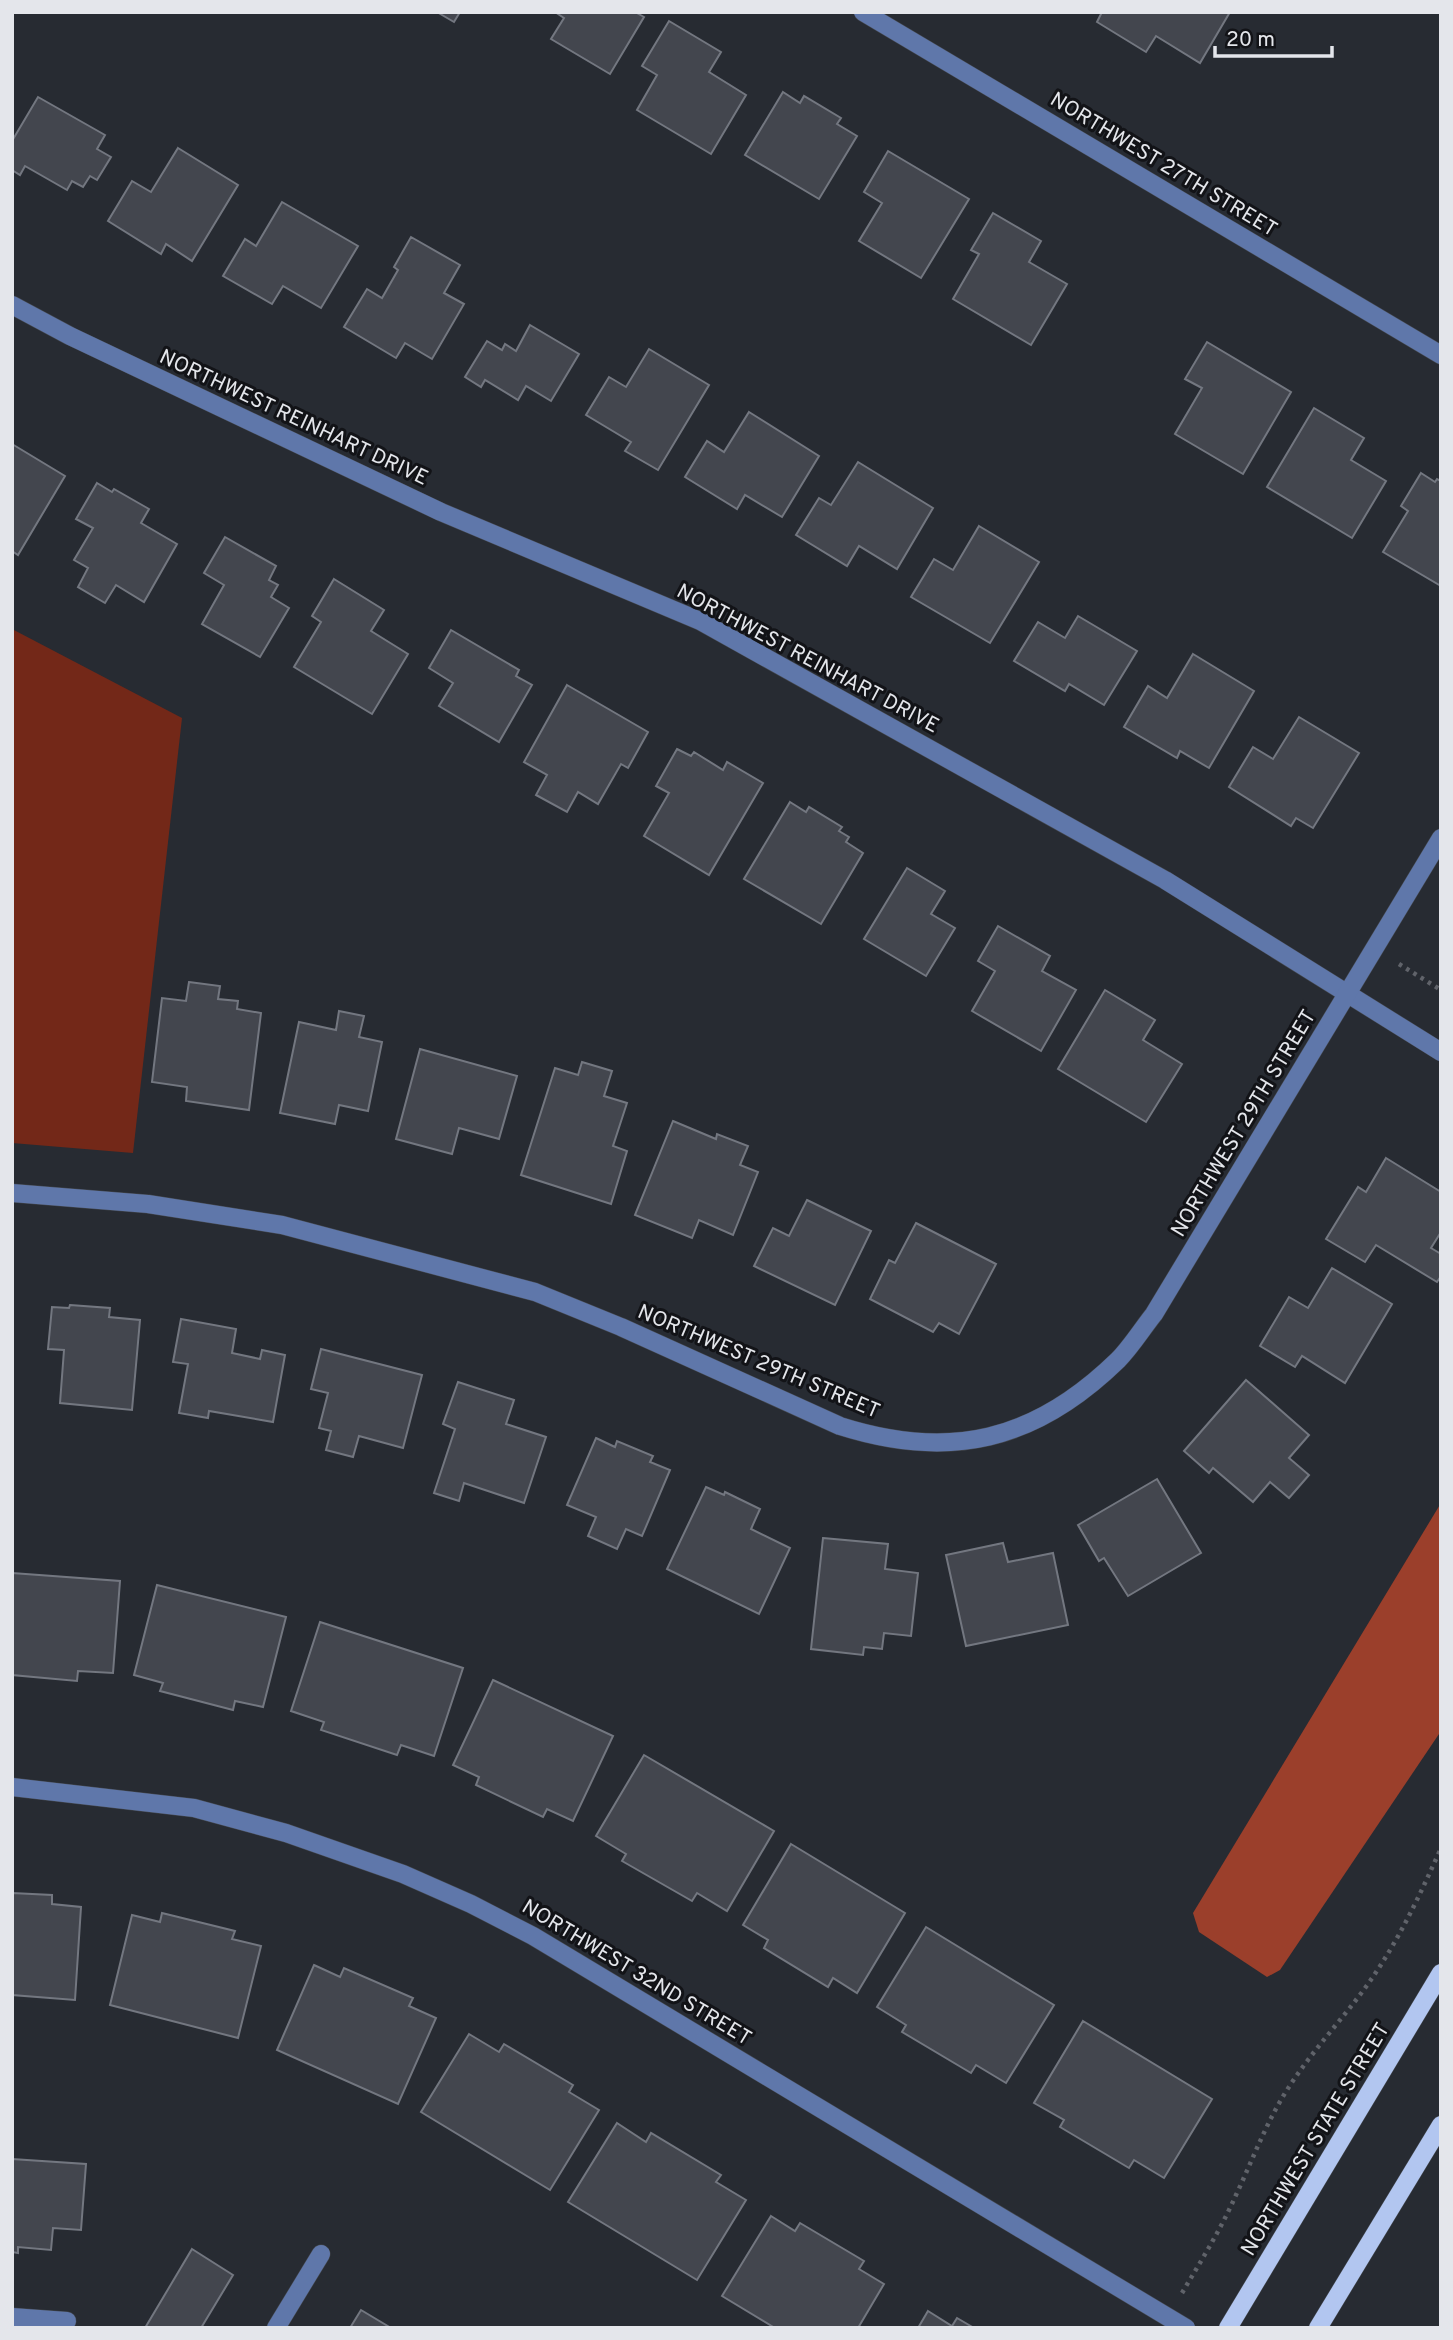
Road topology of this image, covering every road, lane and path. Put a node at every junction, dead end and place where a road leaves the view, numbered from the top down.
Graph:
1 (863, 12) edge
2 (12, 304) edge
3 (1441, 355) edge
4 (1441, 838) edge
5 (1374, 949) junction
6 (1441, 990) edge
7 (1347, 995) junction
8 (1441, 1052) edge
9 (12, 1194) edge
10 (12, 1787) edge
11 (1441, 1848) edge
12 (1441, 1973) edge
13 (1441, 2125) edge
14 (321, 2253) dead end
15 (1167, 2315) junction
16 (12, 2317) edge
17 (67, 2321) dead end
18 (276, 2328) edge
19 (1186, 2328) edge
20 (1228, 2328) edge
21 (1318, 2328) edge

1 - 3 street, NORTHWEST 27TH STREET
2 - 7 street, NORTHWEST REINHART DRIVE
4 - 5 street, NORTHWEST 29TH STREET
5 - 6 path
5 - 7 street, NORTHWEST 29TH STREET
7 - 8 street, NORTHWEST REINHART DRIVE
7 - 9 street, NORTHWEST 29TH STREET
10 - 15 street, NORTHWEST 32ND STREET
11 - 15 path
12 - 20 main road, NORTHWEST STATE STREET
13 - 21 main road
14 - 18 street
15 - 19 street, NORTHWEST 32ND STREET
16 - 17 street

